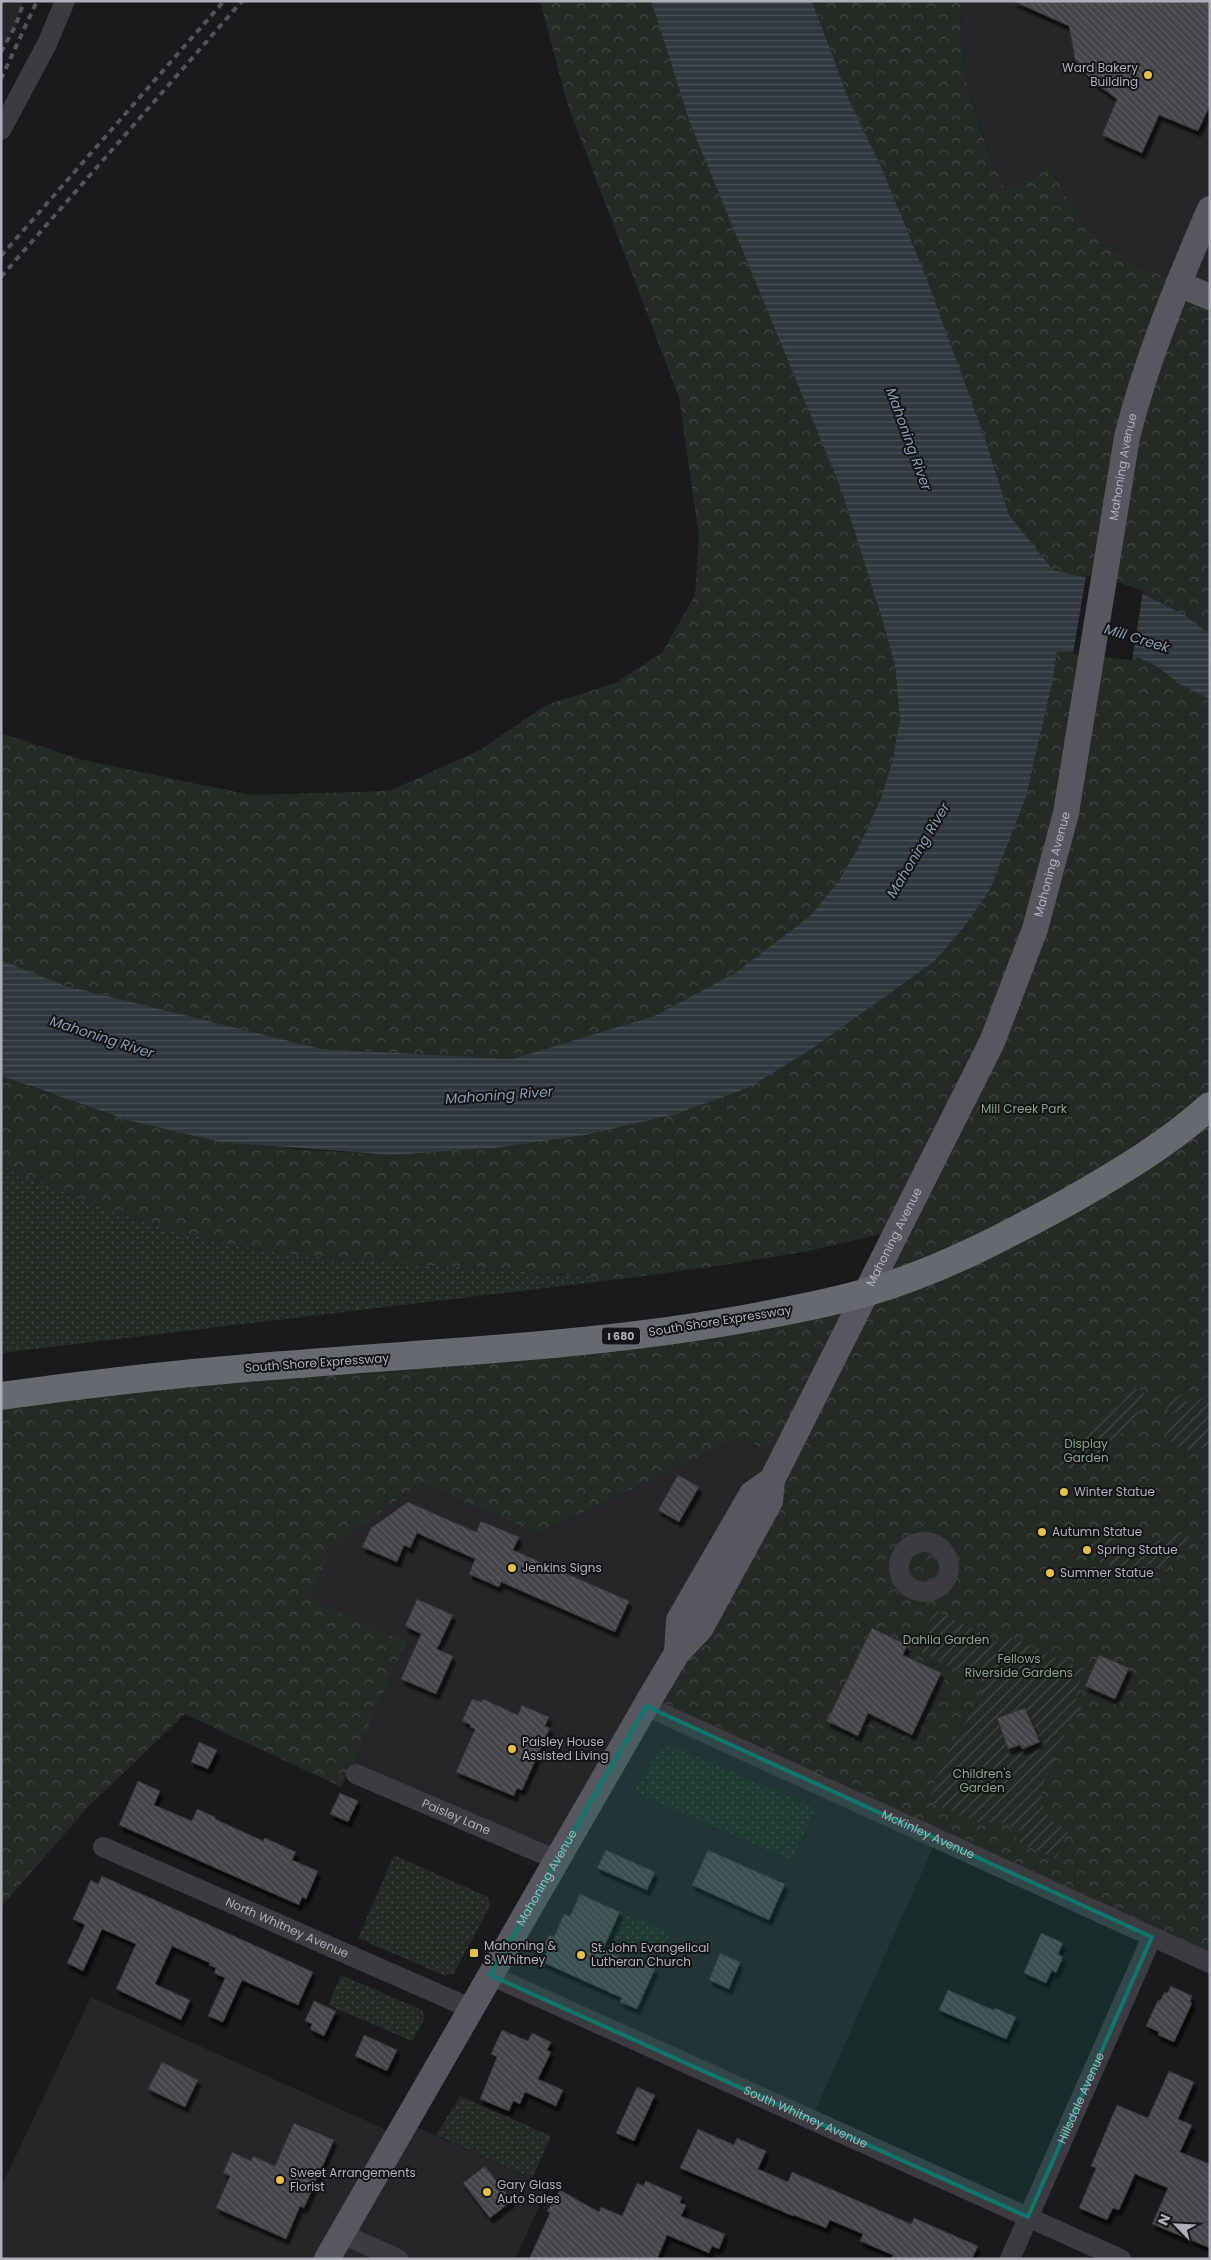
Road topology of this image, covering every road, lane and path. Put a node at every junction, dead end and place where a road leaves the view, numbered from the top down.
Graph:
1 (65, 1) edge
2 (1, 130) edge
3 (1210, 209) edge
4 (1178, 284) junction
5 (1210, 297) edge
6 (1202, 1113) edge
7 (1, 1396) edge
8 (646, 1706) junction
9 (356, 1774) dead end
10 (103, 1847) dead end
11 (557, 1860) junction
12 (1152, 1937) junction
13 (1210, 1963) edge
14 (490, 1975) junction
15 (470, 2008) junction
16 (1028, 2217) junction
17 (342, 2234) junction
18 (327, 2259) edge
19 (398, 2259) edge
20 (1010, 2259) edge
21 (1121, 2259) edge

1 - 2 street
3 - 4 main road, Mahoning Avenue
4 - 5 main road
4 - 8 main road, Mahoning Avenue
6 - 7 highway, South Shore Expressway / I 680
8 - 11 main road, Mahoning Avenue
8 - 12 street, McKinley Avenue
9 - 11 street, Paisley Lane
10 - 15 street, North Whitney Avenue
11 - 14 main road, Mahoning Avenue
12 - 13 street, McKinley Avenue
12 - 16 street, Hillsdale Avenue
14 - 15 main road, Mahoning Avenue
14 - 16 street, South Whitney Avenue
15 - 17 main road, Mahoning Avenue
16 - 20 street, Hillsdale Avenue
16 - 21 street, South Whitney Avenue
17 - 18 main road, Mahoning Avenue
17 - 19 street

